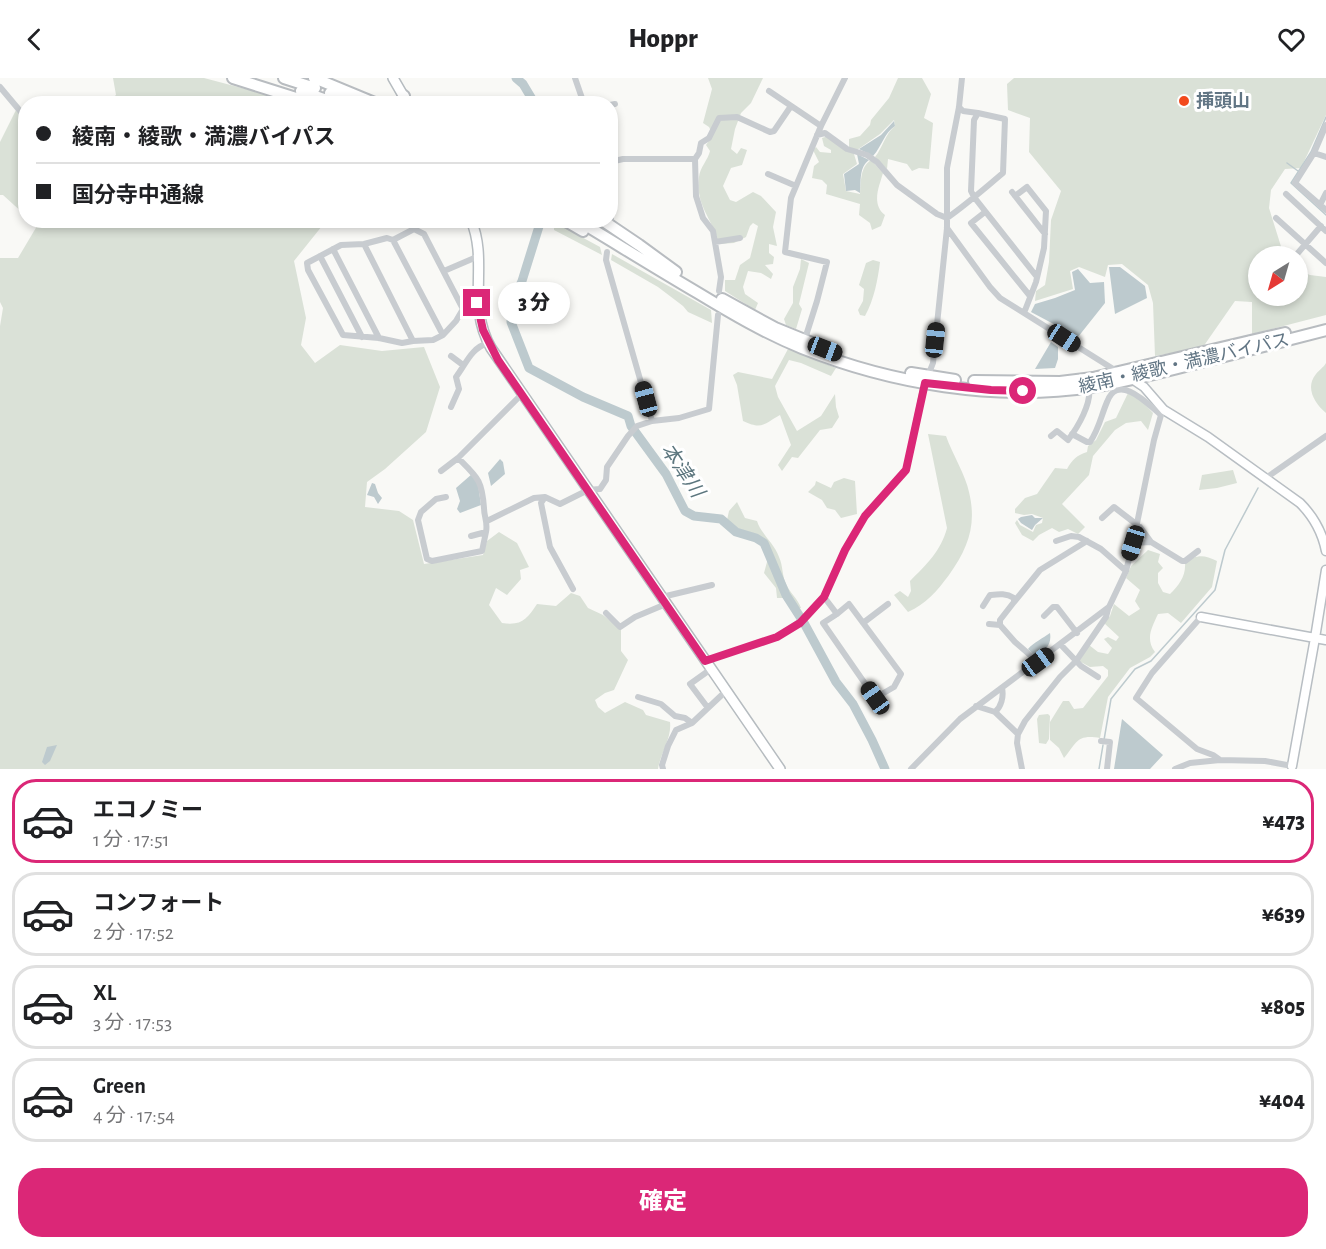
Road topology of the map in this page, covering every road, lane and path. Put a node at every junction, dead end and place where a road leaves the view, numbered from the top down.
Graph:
1 (233, 78) edge
2 (256, 78) edge
3 (284, 78) edge
4 (314, 78) edge
5 (393, 78) edge
6 (576, 78) edge
7 (845, 78) edge
8 (962, 78) edge
9 (0, 87) edge
10 (769, 90) dead end
11 (313, 96) edge
12 (315, 96) edge
13 (318, 96) edge
14 (359, 96) edge
15 (402, 96) edge
16 (582, 96) edge
17 (792, 106) junction
18 (959, 107) junction
19 (18, 108) edge
20 (978, 113) junction
21 (1326, 125) edge
22 (821, 126) junction
23 (817, 135) junction
24 (1314, 153) junction
25 (1326, 158) edge
26 (695, 159) junction
27 (618, 160) edge
28 (768, 174) dead end
29 (796, 186) junction
30 (1326, 193) edge
31 (1286, 194) dead end
32 (1306, 195) junction
33 (974, 197) junction
34 (1298, 204) junction
35 (1320, 204) junction
36 (1326, 210) edge
37 (985, 212) junction
38 (947, 218) junction
39 (1276, 218) dead end
40 (474, 228) edge
41 (580, 228) edge
42 (591, 228) edge
43 (603, 228) edge
44 (614, 228) edge
45 (947, 228) junction
46 (1324, 228) edge
47 (1045, 234) junction
48 (740, 238) dead end
49 (393, 240) junction
50 (715, 242) junction
51 (364, 244) junction
52 (1306, 244) junction
53 (333, 249) junction
54 (607, 252) dead end
55 (320, 256) junction
56 (479, 256) junction
57 (1326, 263) edge
58 (444, 271) junction
59 (675, 275) junction
60 (1037, 277) junction
61 (719, 291) dead end
62 (1030, 296) junction
63 (1024, 314) junction
64 (718, 315) dead end
65 (1326, 322) edge
66 (1326, 330) edge
67 (443, 335) junction
68 (362, 337) junction
69 (379, 338) junction
70 (413, 340) junction
71 (488, 343) junction
72 (803, 344) junction
73 (451, 356) dead end
74 (463, 365) junction
75 (1119, 373) junction
76 (927, 379) junction
77 (1132, 379) junction
78 (1089, 387) junction
79 (522, 394) junction
80 (451, 407) dead end
81 (1162, 412) junction
82 (652, 421) junction
83 (1072, 434) junction
84 (1051, 436) dead end
85 (1326, 436) edge
86 (458, 458) junction
87 (441, 471) dead end
88 (1266, 478) junction
89 (588, 490) junction
90 (446, 497) dead end
91 (545, 497) junction
92 (1102, 518) dead end
93 (487, 521) junction
94 (1137, 525) junction
95 (486, 532) junction
96 (471, 536) dead end
97 (1056, 541) dead end
98 (1087, 541) junction
99 (1151, 542) junction
100 (1133, 543) junction
101 (1198, 551) dead end
102 (1326, 551) edge
103 (1326, 570) edge
104 (1126, 571) junction
105 (712, 585) dead end
106 (573, 590) dead end
107 (824, 597) junction
108 (664, 600) junction
109 (1014, 602) junction
110 (888, 604) dead end
111 (983, 606) dead end
112 (606, 613) dead end
113 (837, 614) junction
114 (1044, 616) dead end
115 (1201, 617) joint
116 (1098, 621) junction
117 (863, 623) junction
118 (989, 624) dead end
119 (1000, 625) junction
120 (1077, 633) junction
121 (1315, 638) junction
122 (1326, 640) edge
123 (1061, 645) junction
124 (1077, 661) junction
125 (1038, 662) junction
126 (708, 665) junction
127 (1098, 677) dead end
128 (1002, 688) junction
129 (726, 691) junction
130 (638, 697) dead end
131 (976, 706) junction
132 (708, 708) junction
133 (995, 712) junction
134 (692, 723) junction
135 (1018, 734) junction
136 (1104, 741) dead end
137 (1220, 760) junction
138 (1292, 766) joint
139 (1183, 768) edge
140 (663, 769) edge
141 (780, 769) edge
142 (911, 769) edge
143 (1022, 769) edge
144 (1107, 769) edge
145 (1175, 769) edge

1 - 11 highway
2 - 12 highway
3 - 13 highway
4 - 14 highway
5 - 15 main road
6 - 16 street
7 - 22 street
8 - 18 street
9 - 19 street
10 - 17 street
17 - 22 street
17 - 26 street
18 - 20 street
18 - 38 street
20 - 33 street
20 - 33 street
21 - 24 street
22 - 23 street
23 - 29 street
23 - 38 street
24 - 25 street
24 - 32 street
26 - 27 street
26 - 50 street
28 - 29 street
29 - 72 street
30 - 35 street
31 - 34 street
32 - 34 street
32 - 35 street
33 - 37 street
33 - 38 street
34 - 46 street
35 - 36 street
37 - 60 street
37 - 62 street
38 - 45 street
39 - 52 street
40 - 56 main road
41 - 59 highway
42 - 59 highway, 綾南・綾歌・満濃バイパス
43 - 59 highway, 綾南・綾歌・満濃バイパス
44 - 59 highway
45 - 63 street
45 - 76 street
46 - 52 street
47 - 47 street
47 - 60 street
48 - 50 street
49 - 51 street
49 - 58 street
49 - 67 street
50 - 61 street
51 - 53 street
51 - 70 street
52 - 57 street
53 - 55 street
53 - 69 street
54 - 82 street
55 - 68 street
55 - 68 street
56 - 58 street
56 - 71 main road
58 - 67 street
59 - 72 highway, 綾南・綾歌・満濃バイパス
60 - 62 street
62 - 63 street
63 - 75 street
64 - 82 street
65 - 75 highway, 綾南・綾歌・満濃バイパス
66 - 77 highway, 綾南・綾歌・満濃バイパス
67 - 70 street
68 - 69 street
69 - 70 street
71 - 74 street
71 - 79 main road
72 - 76 highway, 綾南・綾歌・満濃バイパス
73 - 74 street
74 - 80 street
75 - 76 highway, 綾南・綾歌・満濃バイパス
75 - 77 street
76 - 78 highway, 綾南・綾歌・満濃バイパス
76 - 107 street
77 - 78 highway, 綾南・綾歌・満濃バイパス
77 - 81 street
78 - 83 street
79 - 86 street
79 - 89 main road
81 - 83 street
81 - 88 street
81 - 94 street
82 - 89 street
83 - 84 street
85 - 88 street
86 - 87 street
86 - 93 street
88 - 102 street
89 - 91 street
89 - 108 main road
90 - 95 street
91 - 93 street
91 - 106 street
92 - 94 street
93 - 95 street
94 - 99 street
94 - 100 street
95 - 96 street
97 - 98 street
98 - 104 street
98 - 109 street
99 - 100 street
99 - 101 street
100 - 104 street
103 - 121 street
104 - 116 street
105 - 108 street
107 - 113 street
107 - 126 street
108 - 112 street
108 - 126 main road
109 - 111 street
109 - 119 street
110 - 117 street
113 - 117 street
113 - 117 street
114 - 120 street
115 - 121 street
115 - 137 street
116 - 120 street
116 - 124 street
118 - 119 street
119 - 125 street
120 - 123 street
121 - 122 street
121 - 138 street
123 - 124 street
123 - 125 street
124 - 127 street
124 - 135 street
125 - 128 street
126 - 129 main road
126 - 132 street
128 - 131 street
128 - 133 street
129 - 132 street
129 - 141 main road
130 - 134 street
131 - 133 street
131 - 142 street
132 - 134 street
133 - 135 street
134 - 140 street
135 - 143 street
136 - 144 street
137 - 138 street
137 - 139 street
139 - 145 street

